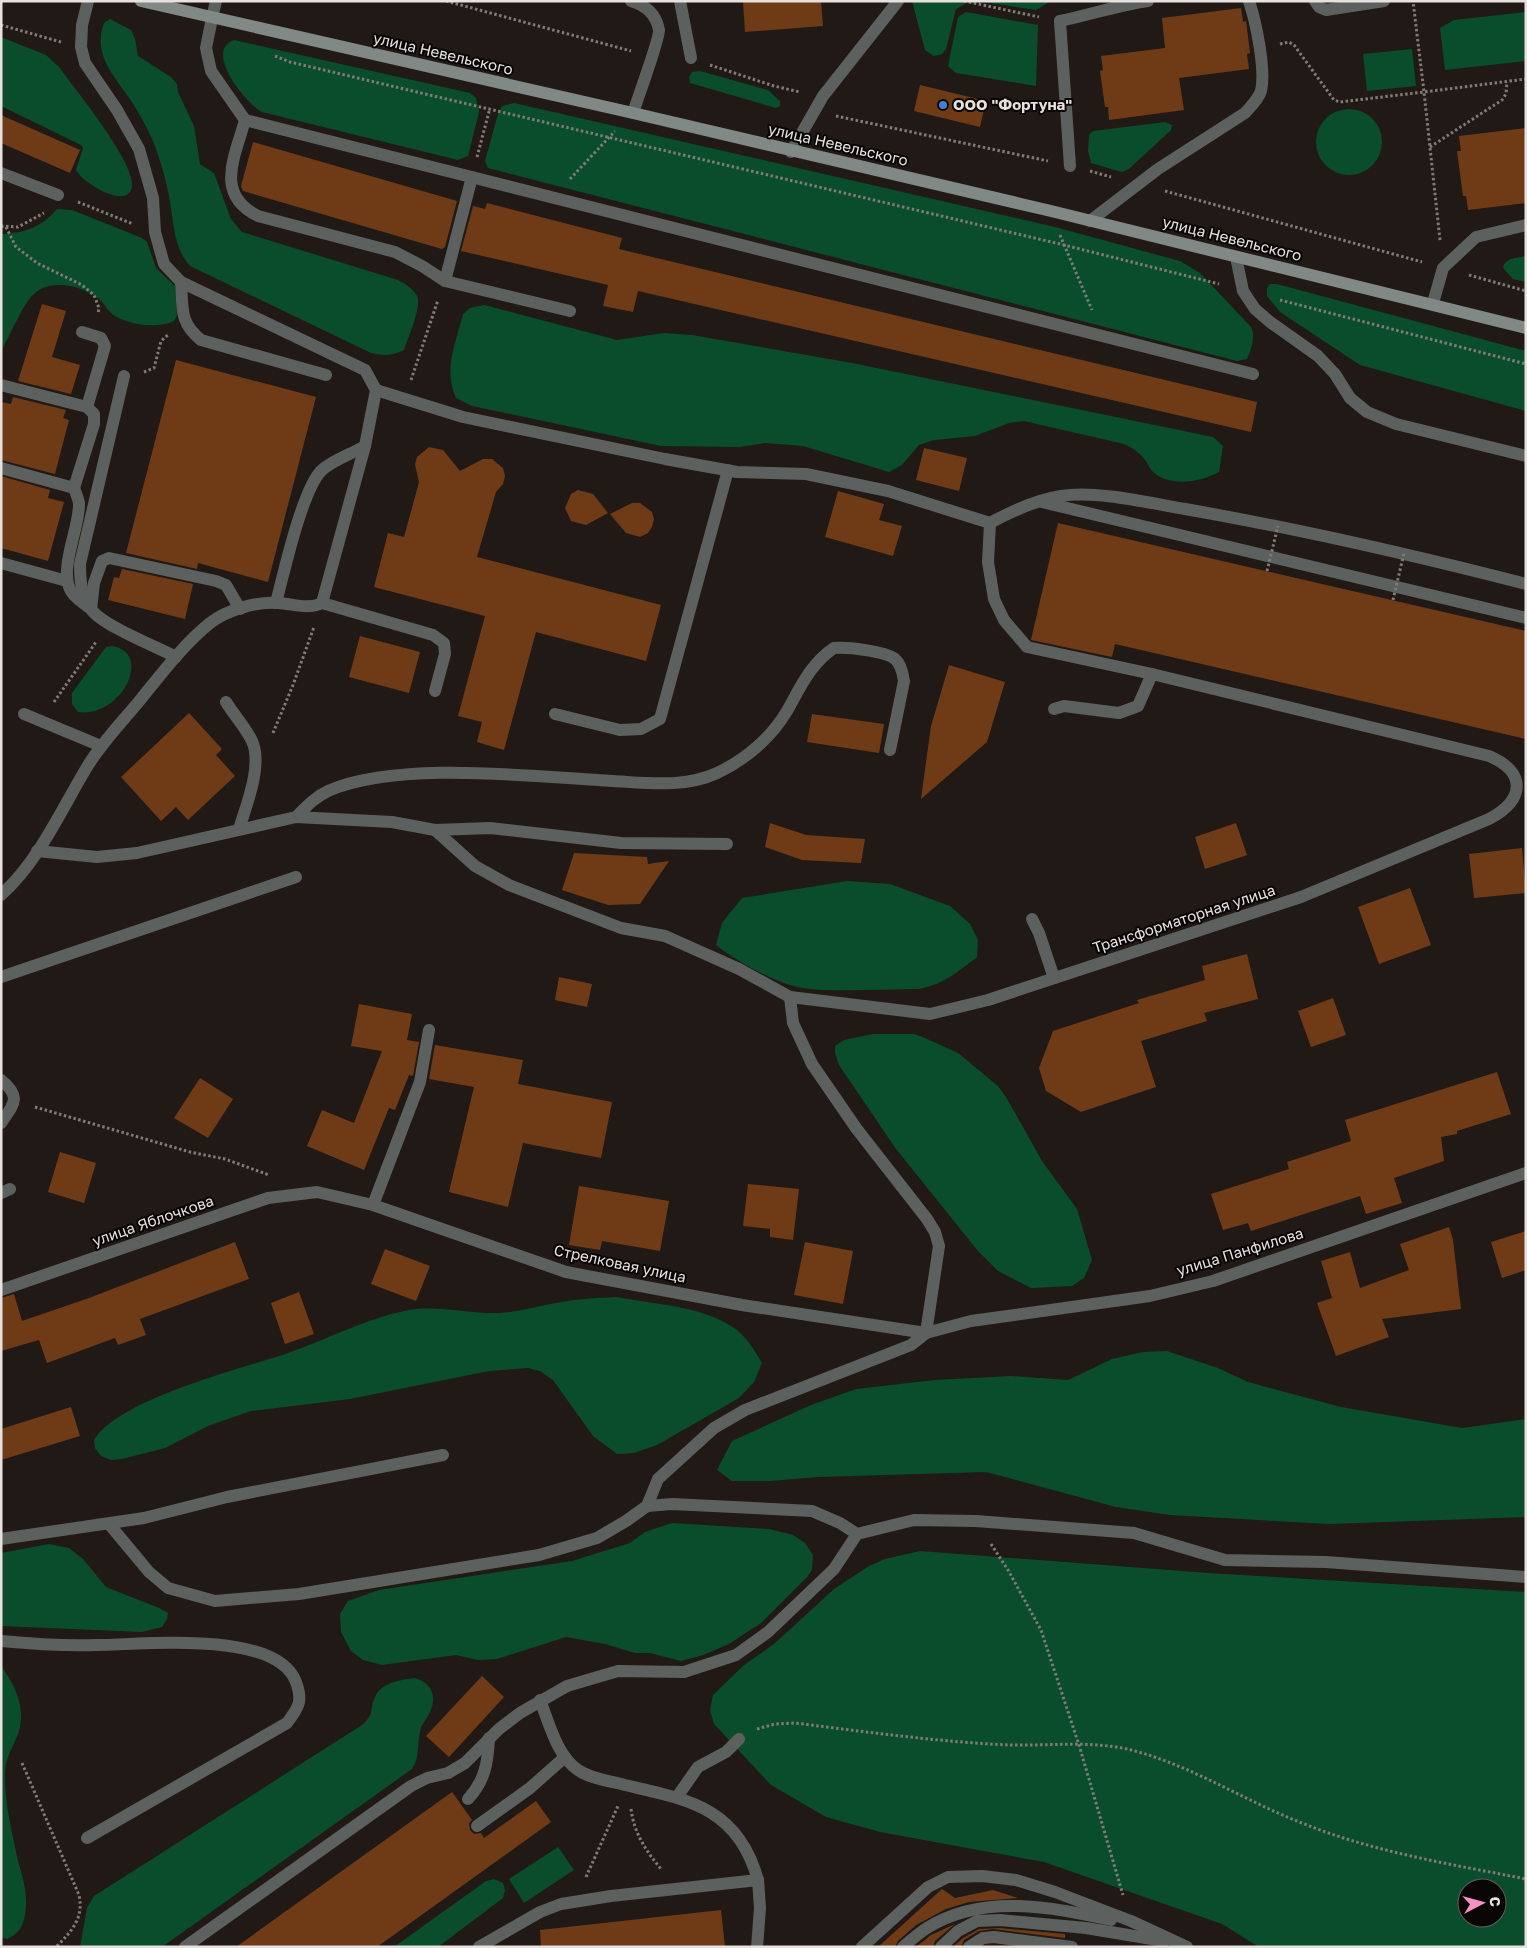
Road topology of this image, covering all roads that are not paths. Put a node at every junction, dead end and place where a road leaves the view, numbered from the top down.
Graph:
1 (88, 1) edge
2 (141, 1) edge
3 (216, 1) edge
4 (631, 1) edge
5 (680, 1) edge
6 (898, 1) edge
7 (1148, 1) edge
8 (1249, 1) edge
9 (1315, 1) edge
10 (1384, 1) edge
11 (212, 18) junction
12 (691, 58) road end
13 (633, 113) junction
14 (245, 120) junction
15 (791, 152) junction
16 (1070, 166) dead end
17 (1, 173) edge
18 (472, 177) junction
19 (58, 195) road end
20 (1090, 221) junction
21 (1526, 225) edge
22 (1236, 257) junction
23 (445, 281) junction
24 (181, 282) junction
25 (1432, 304) junction
26 (570, 311) dead end
27 (1526, 328) edge
28 (88, 334) road end
29 (1253, 374) dead end
30 (326, 375) dead end
31 (124, 376) dead end
32 (1, 385) edge
33 (376, 390) junction
34 (87, 407) junction
35 (365, 446) junction
36 (1526, 456) edge
37 (1, 468) edge
38 (728, 470) junction
39 (74, 488) junction
40 (1039, 501) junction
41 (990, 523) junction
42 (1, 563) edge
43 (67, 582) junction
44 (1526, 584) edge
45 (276, 602) junction
46 (322, 602) junction
47 (240, 609) junction
48 (91, 610) junction
49 (1526, 618) edge
50 (176, 657) junction
51 (1152, 674) junction
52 (435, 691) dead end
53 (226, 702) dead end
54 (1054, 709) dead end
55 (24, 714) dead end
56 (555, 714) dead end
57 (102, 746) junction
58 (890, 750) dead end
59 (296, 817) junction
60 (239, 829) junction
61 (435, 830) junction
62 (727, 844) dead end
63 (37, 851) junction
64 (296, 876) dead end
65 (1, 896) edge
66 (1032, 919) dead end
67 (1, 977) edge
68 (1054, 978) junction
69 (790, 997) junction
70 (429, 1030) dead end
71 (1, 1080) edge
72 (1, 1123) edge
73 (1526, 1173) edge
74 (317, 1192) joint
75 (373, 1205) junction
76 (1, 1290) edge
77 (926, 1333) junction
78 (443, 1455) dead end
79 (646, 1506) junction
80 (109, 1524) junction
81 (857, 1534) junction
82 (1, 1539) edge
83 (1526, 1577) edge
84 (1, 1641) edge
85 (540, 1700) junction
86 (489, 1738) junction
87 (739, 1739) road end
88 (565, 1757) junction
89 (677, 1797) junction
90 (468, 1799) dead end
91 (477, 1826) dead end
92 (87, 1838) dead end
93 (758, 1880) junction
94 (1131, 1921) junction
95 (1183, 1944) edge
96 (185, 1947) edge
97 (479, 1947) edge
98 (757, 1947) edge
99 (862, 1947) edge
100 (903, 1947) edge
101 (941, 1947) edge
102 (969, 1947) edge
103 (1072, 1947) edge

1 - 24 street
2 - 11 main road, улица Невельского
3 - 11 street
4 - 13 street
5 - 12 street
6 - 15 street
7 - 16 street
8 - 20 street
9 - 10 street
11 - 13 main road, улица Невельского
11 - 14 street
13 - 15 main road, улица Невельского
14 - 18 street
14 - 23 street
15 - 20 main road, улица Невельского
17 - 19 street
18 - 23 street
18 - 29 street
20 - 22 main road, улица Невельского
21 - 25 street
22 - 25 main road, улица Невельского
22 - 36 street
23 - 26 street
24 - 30 street
24 - 33 street
25 - 27 main road, улица Невельского
28 - 34 street
31 - 48 street
32 - 34 street
33 - 35 street
33 - 38 street
34 - 39 street
35 - 45 street
35 - 46 street
37 - 39 street
38 - 41 street
38 - 56 street
39 - 43 street
40 - 41 street
40 - 44 street
40 - 49 street
41 - 51 street, Трансформаторная улица
42 - 43 street
43 - 48 street
45 - 46 street
45 - 47 street
46 - 52 street
47 - 48 street
47 - 50 street
48 - 50 street
50 - 57 street
51 - 54 street
51 - 68 street, Трансформаторная улица
53 - 60 street
55 - 57 street
57 - 63 street
58 - 59 street
59 - 60 street
59 - 61 street
60 - 63 street
61 - 62 street
61 - 69 street
63 - 65 street
64 - 67 street
66 - 68 street
68 - 69 street, Трансформаторная улица
69 - 77 street
70 - 75 street
71 - 72 street
73 - 77 street, улица Панфилова
74 - 75 street, Стрелковая улица
74 - 76 street, улица Яблочкова
75 - 77 street, Стрелковая улица
77 - 79 street
78 - 80 street
79 - 80 street
79 - 81 street
80 - 82 street
81 - 83 street
81 - 85 street
84 - 92 street
85 - 86 street
85 - 88 street
86 - 90 street
86 - 96 street
87 - 89 street
88 - 89 street
88 - 91 street
89 - 93 street
93 - 97 street
93 - 98 street
94 - 95 street
94 - 99 street
94 - 100 street
95 - 101 street
102 - 103 street

